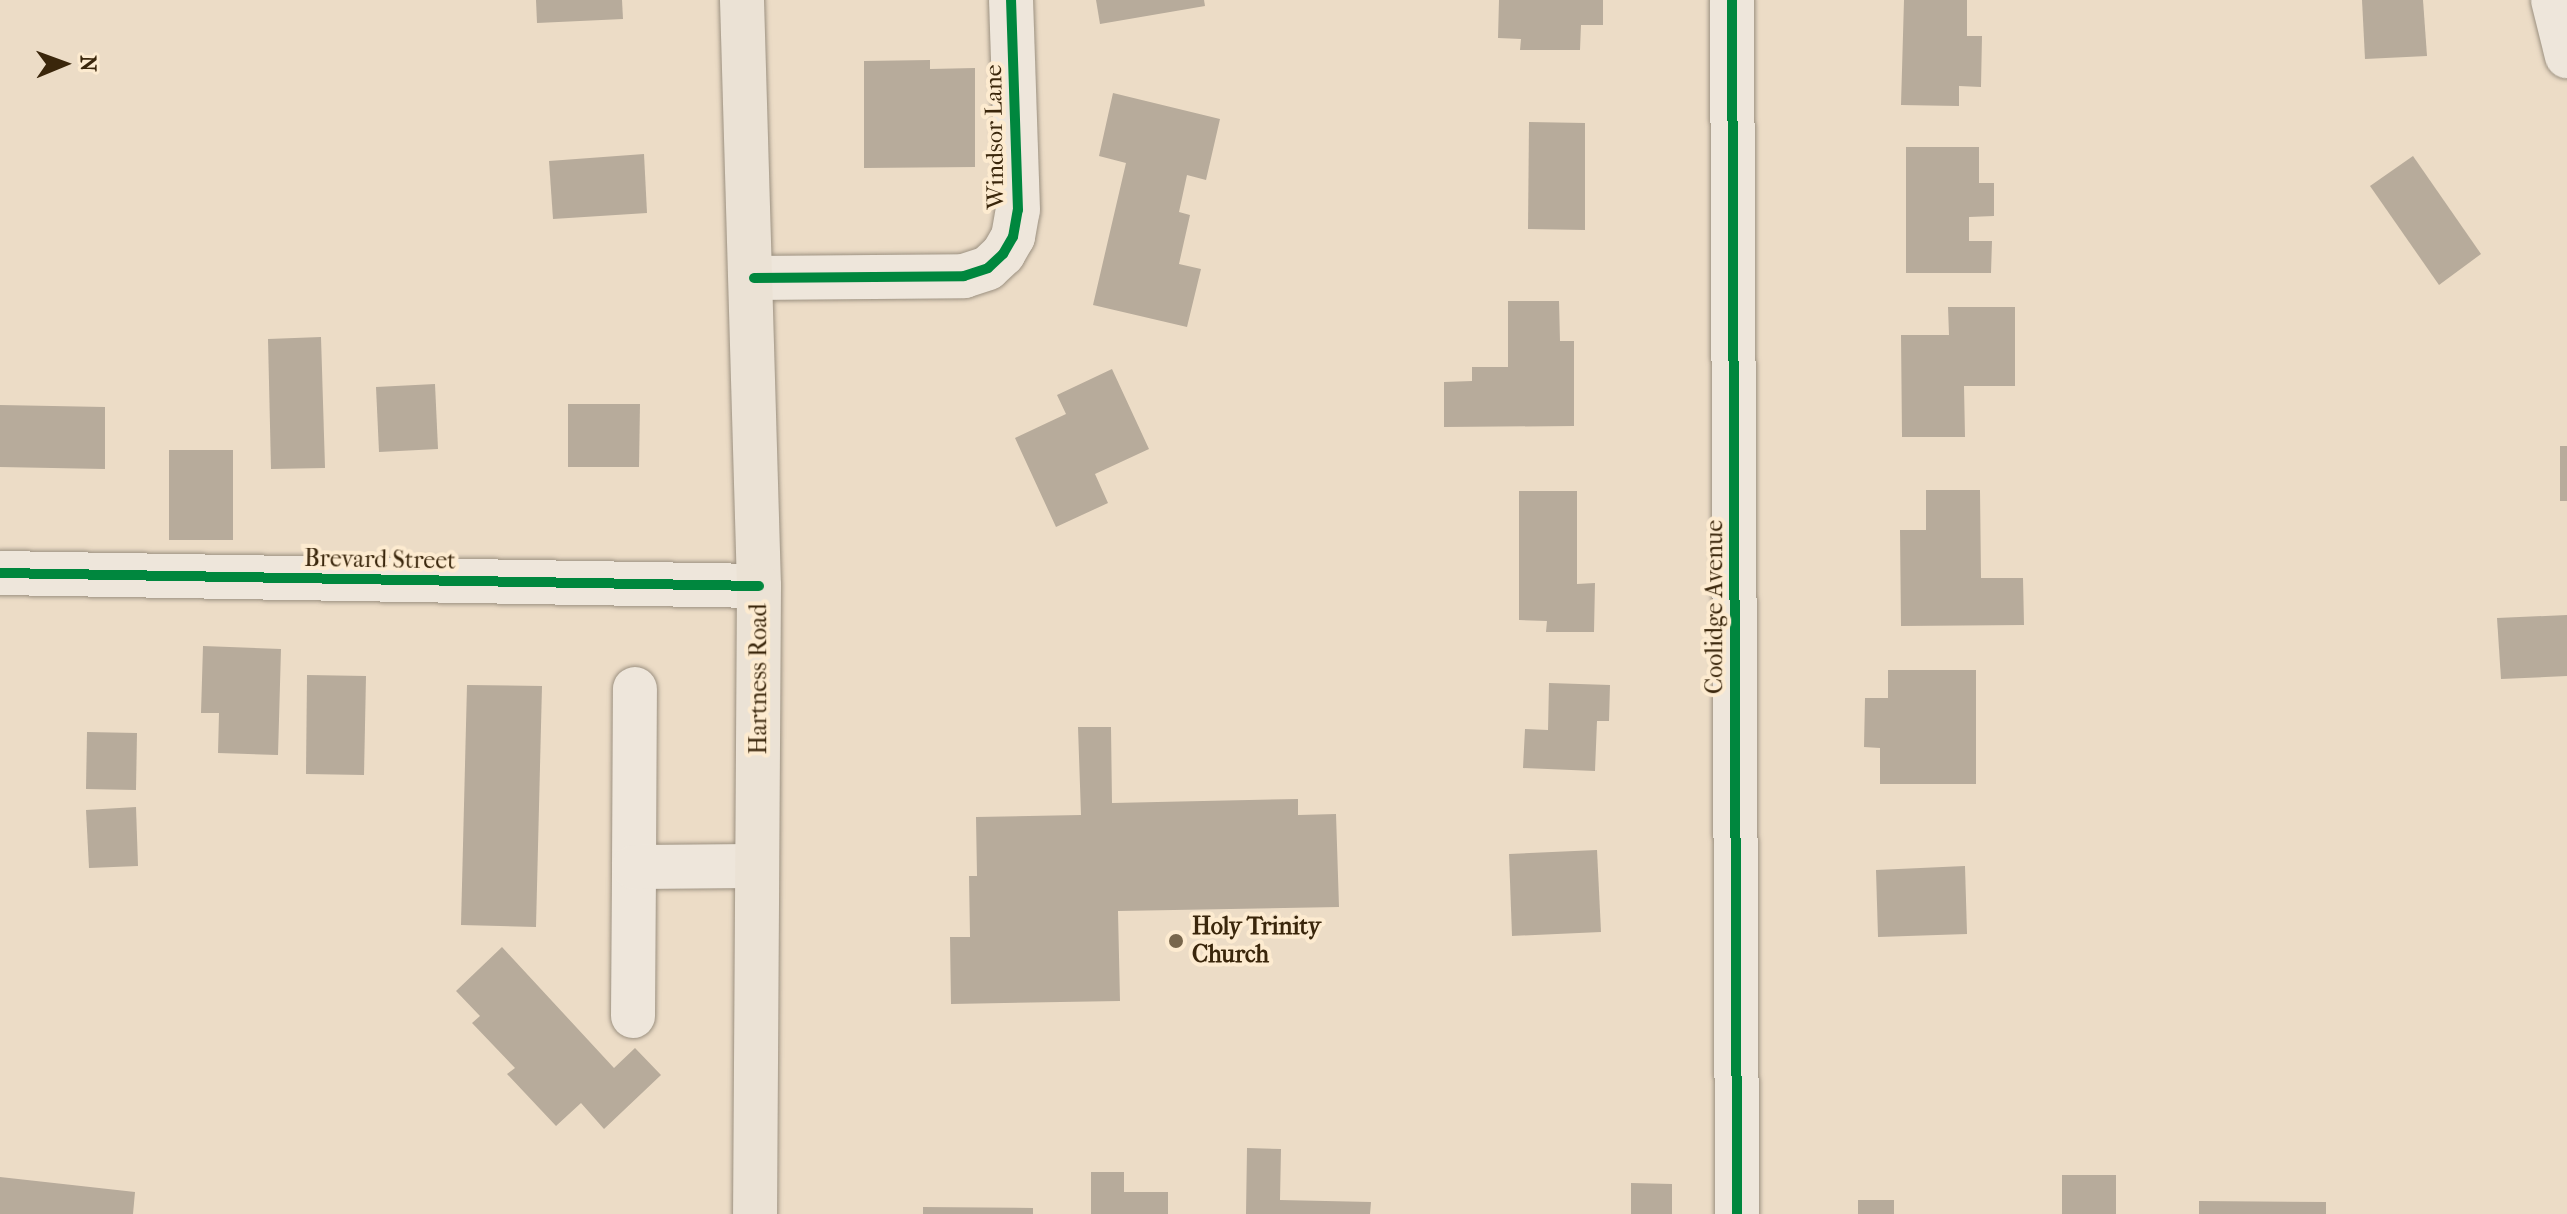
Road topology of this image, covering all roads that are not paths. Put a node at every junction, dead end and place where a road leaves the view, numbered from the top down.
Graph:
1 (742, 0) edge
2 (1011, 0) edge
3 (1732, 0) edge
4 (2553, 0) edge
5 (2567, 56) edge
6 (754, 278) junction
7 (0, 573) edge
8 (759, 586) junction
9 (635, 689) dead end
10 (757, 866) junction
11 (634, 867) junction
12 (633, 1016) dead end
13 (755, 1214) edge
14 (1737, 1214) edge

1 - 6 main road, Hartness Road
2 - 6 street, Windsor Lane
3 - 14 street, Coolidge Avenue
4 - 5 street
6 - 8 main road, Hartness Road
7 - 8 street, Brevard Street
8 - 10 main road, Hartness Road
9 - 11 street
10 - 11 street
10 - 13 main road, Hartness Road
11 - 12 street

